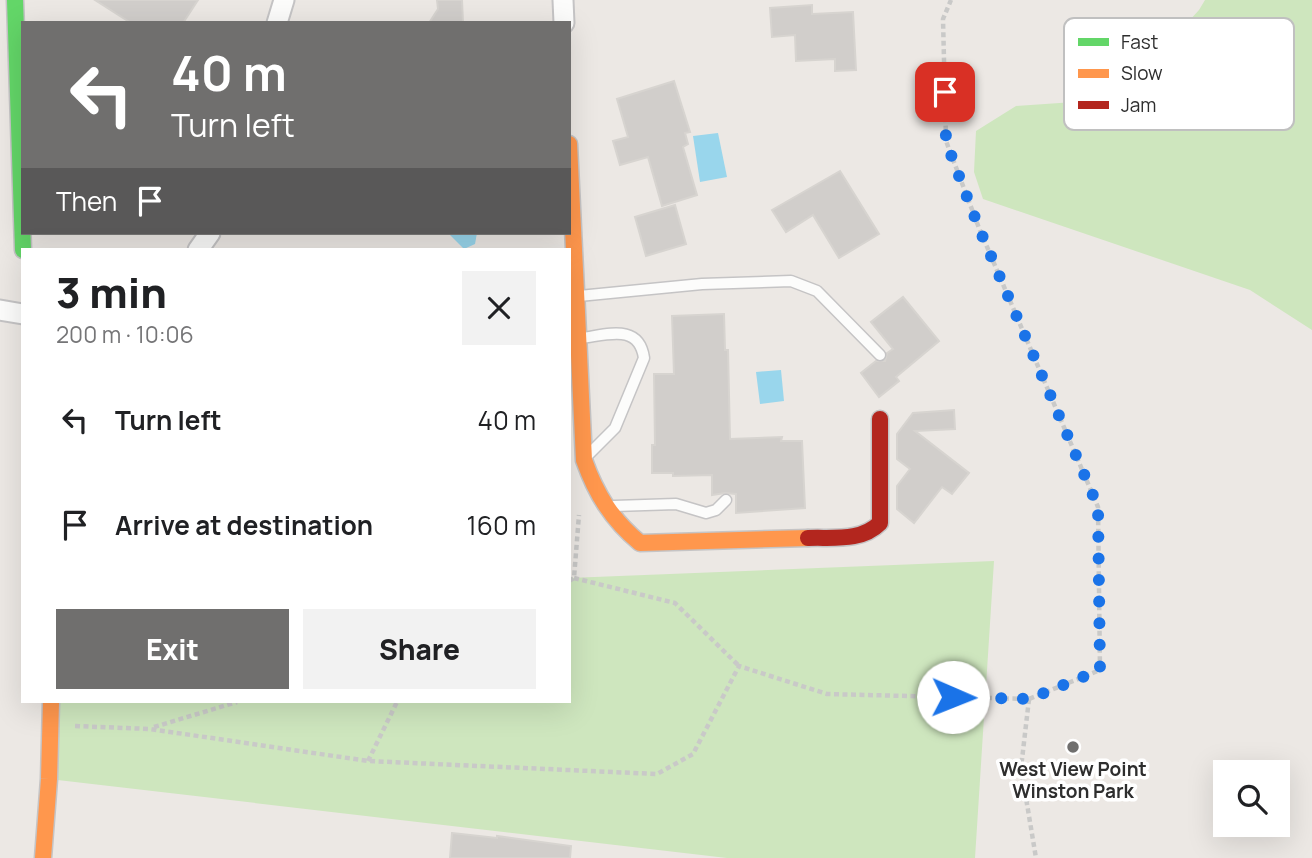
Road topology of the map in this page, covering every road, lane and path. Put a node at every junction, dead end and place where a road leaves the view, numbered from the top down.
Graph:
1 (15, 0) edge
2 (284, 0) edge
3 (563, 0) edge
4 (951, 0) edge
5 (278, 21) edge
6 (564, 21) edge
7 (21, 188) edge
8 (571, 195) edge
9 (575, 296) junction
10 (0, 310) edge
11 (21, 314) edge
12 (577, 338) junction
13 (880, 355) dead end
14 (880, 419) dead end
15 (584, 460) junction
16 (726, 500) dead end
17 (604, 506) junction
18 (579, 512) dead end
19 (571, 579) edge
20 (739, 666) junction
21 (1029, 699) junction
22 (51, 703) edge
23 (230, 703) edge
24 (397, 703) edge
25 (52, 725) junction
26 (150, 729) junction
27 (368, 761) junction
28 (43, 858) edge
29 (1036, 858) edge

1 - 7 street
2 - 5 street
3 - 6 street
4 - 21 path
8 - 9 street
9 - 12 street
9 - 13 lane
10 - 11 street
12 - 15 street
12 - 15 lane
14 - 17 street
15 - 17 street
16 - 17 lane
18 - 19 path
19 - 20 path
20 - 21 path
20 - 27 path
21 - 29 path
22 - 25 street
23 - 26 path
24 - 27 path
25 - 26 path
25 - 28 street
26 - 27 path

